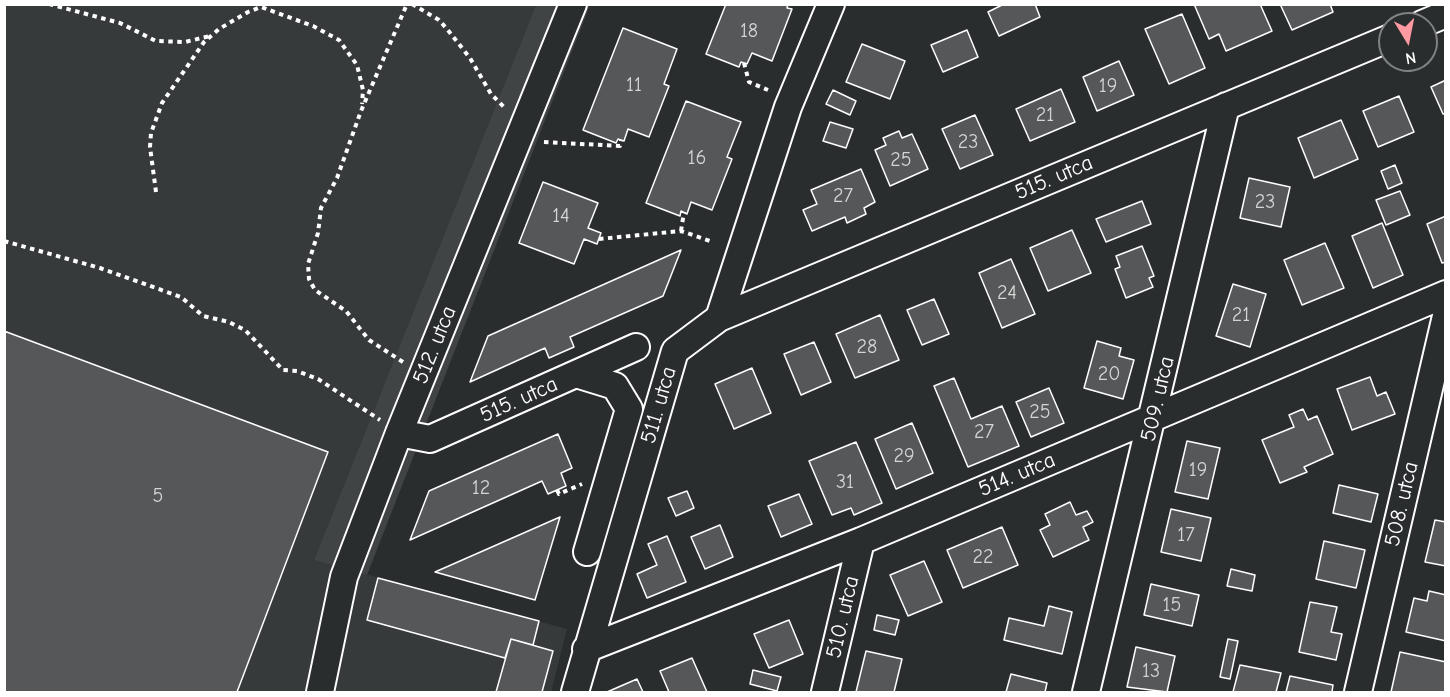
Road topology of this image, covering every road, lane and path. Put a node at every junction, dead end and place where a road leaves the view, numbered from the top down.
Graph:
1 (49, 4) edge
2 (407, 4) edge
3 (412, 4) edge
4 (573, 4) edge
5 (831, 4) edge
6 (262, 6) edge
7 (211, 35) junction
8 (1378, 43) edge
9 (744, 63) dead end
10 (772, 91) dead end
11 (1226, 106) junction
12 (361, 111) junction
13 (526, 120) junction
14 (621, 140) dead end
15 (543, 142) dead end
16 (156, 192) dead end
17 (684, 212) dead end
18 (681, 231) junction
19 (599, 239) dead end
20 (4, 241) edge
21 (713, 242) dead end
22 (1446, 294) edge
23 (1446, 316) edge
24 (719, 318) junction
25 (636, 347) dead end
26 (576, 374) junction
27 (423, 376) junction
28 (1154, 417) junction
29 (398, 436) junction
30 (585, 483) dead end
31 (557, 490) dead end
32 (861, 541) junction
33 (587, 552) dead end
34 (586, 649) junction
35 (320, 693) edge
36 (575, 693) edge
37 (825, 693) edge
38 (1086, 693) edge
39 (1358, 693) edge

1 - 7 path
2 - 12 path
3 - 13 path
4 - 13 street, 512. utca
5 - 24 street
6 - 7 path
6 - 12 path
7 - 16 path
8 - 11 street, 515. utca
9 - 10 path
11 - 24 street, 515. utca
11 - 28 street, 509. utca
12 - 27 path
13 - 27 street, 512. utca
14 - 15 path
17 - 18 path
18 - 19 path
18 - 21 path
20 - 29 path
22 - 28 street, 514. utca
23 - 39 street, 508. utca
24 - 34 street, 511. utca
25 - 26 street, 515. utca
26 - 29 street, 515. utca
26 - 33 street, 511. utca
27 - 29 street, 512. utca
28 - 32 street, 514. utca
28 - 38 street, 509. utca
29 - 35 street, 512. utca
30 - 31 path
32 - 34 street, 514. utca
32 - 37 street, 510. utca
34 - 36 street, 511. utca

